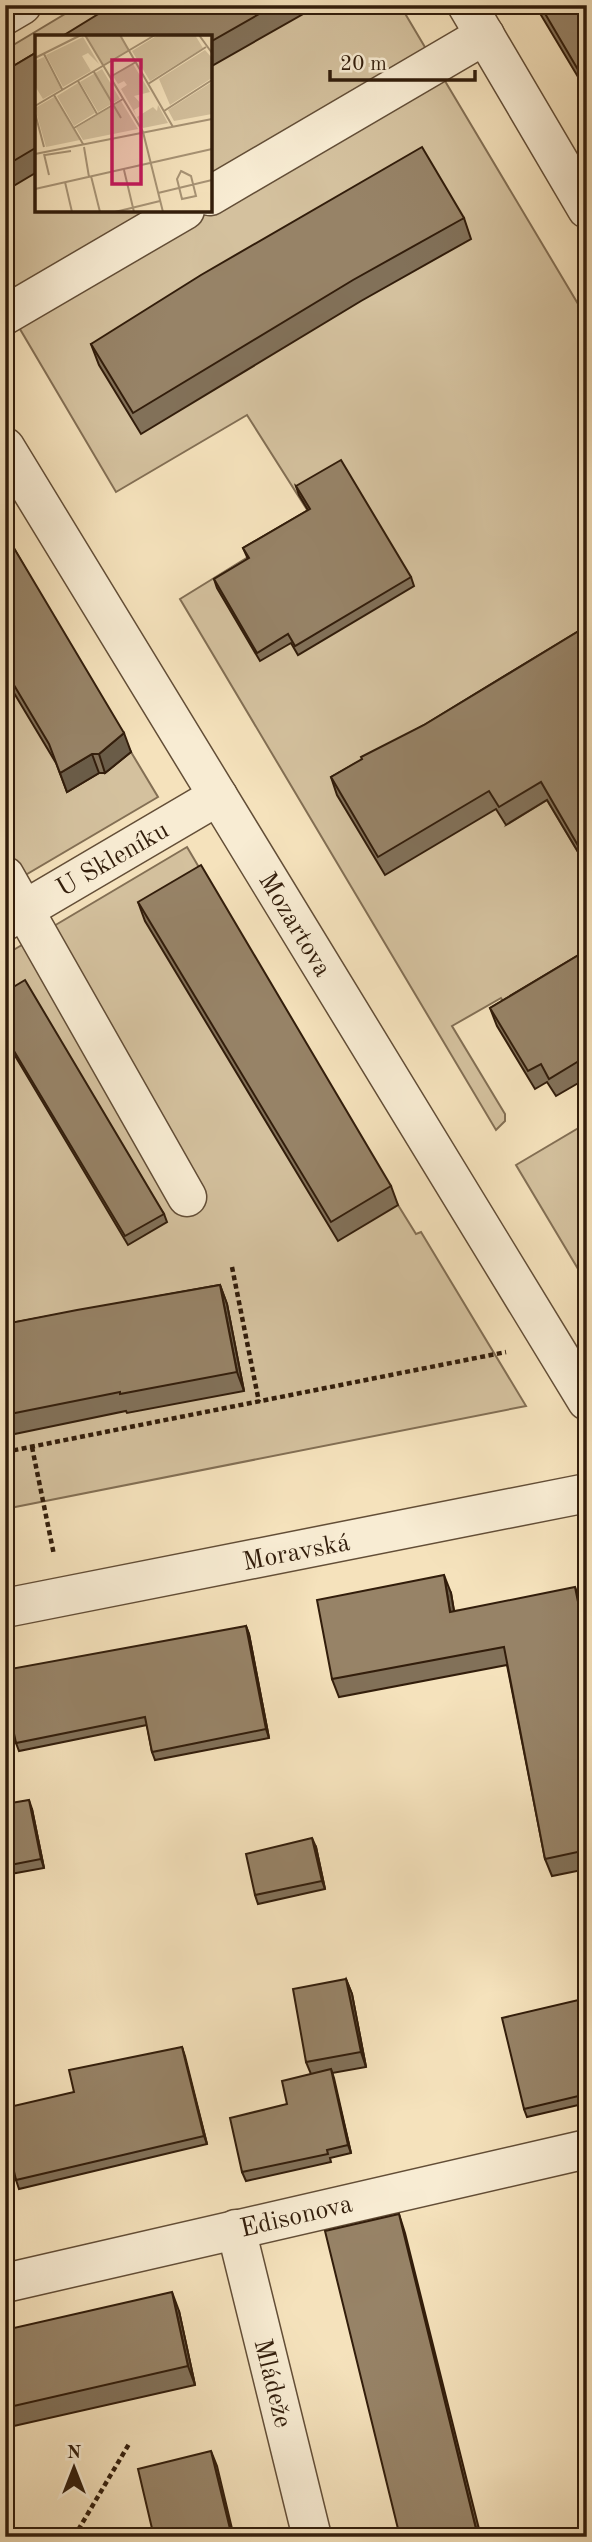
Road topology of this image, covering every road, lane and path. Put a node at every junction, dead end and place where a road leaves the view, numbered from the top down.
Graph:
1 (22, 5) edge
2 (5, 15) edge
3 (476, 20) edge
4 (212, 194) edge
5 (587, 209) edge
6 (182, 212) edge
7 (5, 315) edge
8 (5, 447) edge
9 (218, 796) junction
10 (5, 876) edge
11 (15, 915) edge
12 (187, 1196) dead end
13 (232, 1267) dead end
14 (552, 1343) junction
15 (587, 1401) edge
16 (259, 1402) junction
17 (32, 1447) junction
18 (5, 1452) edge
19 (587, 1493) edge
20 (43, 1502) dead end
21 (5, 1608) edge
22 (587, 2149) edge
23 (236, 2228) junction
24 (5, 2283) edge
25 (129, 2444) dead end
26 (74, 2537) edge
27 (312, 2537) edge

1 - 2 street
3 - 4 street
3 - 5 street
6 - 7 street
8 - 9 street, Mozartova
9 - 11 street, U Skleníku
9 - 14 street, Mozartova
10 - 11 street
11 - 12 street
13 - 16 path
14 - 15 street, Mozartova
14 - 16 path
16 - 17 path
17 - 18 path
17 - 20 path
19 - 21 street, Moravská
22 - 23 street, Edisonova
23 - 24 street, Edisonova
23 - 27 street, Mládeže
25 - 26 path

